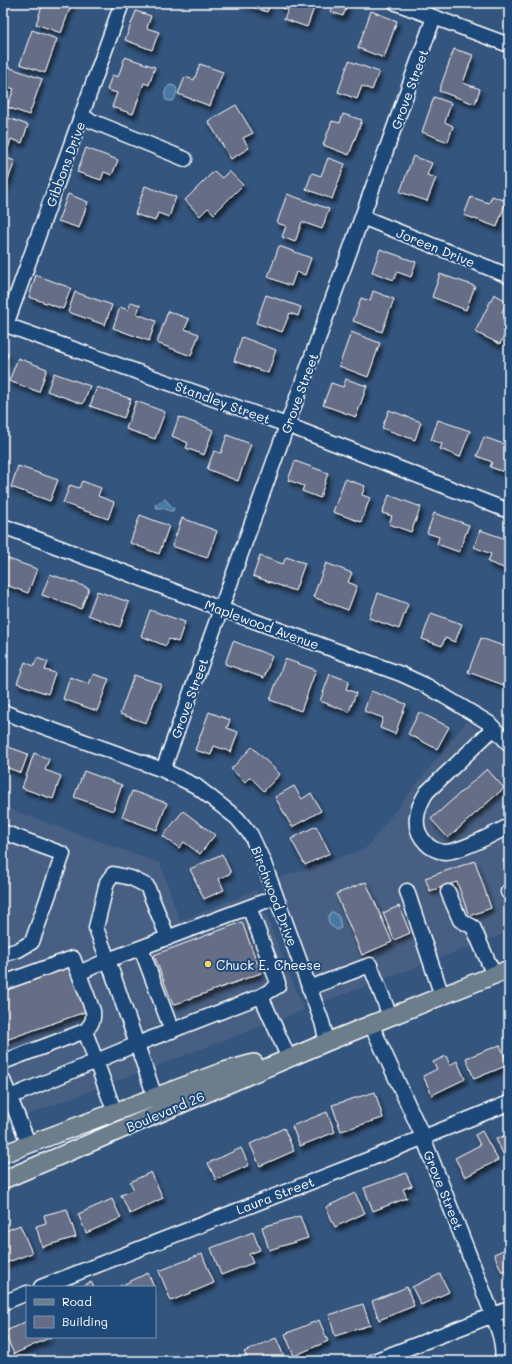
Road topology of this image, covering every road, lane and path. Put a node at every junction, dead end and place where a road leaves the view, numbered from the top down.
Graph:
1 (122, 3) edge
2 (396, 3) edge
3 (434, 17) junction
4 (509, 45) edge
5 (82, 117) junction
6 (185, 159) dead end
7 (362, 217) junction
8 (509, 276) edge
9 (5, 324) edge
10 (287, 425) junction
11 (509, 511) edge
12 (3, 526) edge
13 (221, 609) junction
14 (3, 712) edge
15 (494, 728) junction
16 (509, 744) edge
17 (163, 770) junction
18 (509, 826) edge
19 (3, 832) edge
20 (407, 891) dead end
21 (448, 892) dead end
22 (276, 897) junction
23 (249, 907) junction
24 (168, 938) junction
25 (141, 948) junction
26 (3, 955) edge
27 (108, 960) junction
28 (502, 972) edge
29 (79, 973) junction
30 (3, 983) edge
31 (309, 988) junction
32 (261, 996) junction
33 (442, 996) junction
34 (390, 1016) junction
35 (371, 1024) junction
36 (172, 1030) junction
37 (85, 1031) junction
38 (328, 1042) junction
39 (137, 1044) junction
40 (287, 1054) junction
41 (3, 1062) edge
42 (95, 1063) junction
43 (3, 1080) edge
44 (10, 1097) junction
45 (155, 1097) junction
46 (509, 1103) edge
47 (115, 1112) junction
48 (423, 1137) junction
49 (29, 1144) junction
50 (3, 1154) edge
51 (3, 1180) edge
52 (44, 1286) edge
53 (26, 1293) edge
54 (3, 1302) edge
55 (509, 1309) edge
56 (493, 1316) junction
57 (374, 1361) edge
58 (502, 1361) edge

1 - 5 street, Gibbons Drive
2 - 3 street
3 - 4 street
3 - 7 street, Grove Street
5 - 6 street
5 - 9 street, Gibbons Drive
7 - 8 street, Joreen Drive
7 - 10 street, Grove Street
9 - 10 street, Standley Street
10 - 11 street, Standley Street
10 - 13 street, Grove Street
12 - 13 street, Maplewood Avenue
13 - 15 street, Maplewood Avenue
13 - 17 street, Grove Street
14 - 17 street, Birchwood Drive
15 - 16 street, Maplewood Avenue
15 - 18 street
17 - 22 street, Birchwood Drive
19 - 26 street
20 - 33 street
21 - 28 street
22 - 23 street
22 - 31 street, Birchwood Drive
23 - 24 street
23 - 32 street
24 - 25 street
24 - 27 street
25 - 27 street
25 - 36 street
27 - 29 street
27 - 39 street
28 - 33 main road, Boulevard 26
29 - 30 street
29 - 37 street
31 - 34 street
31 - 38 street, Birchwood Drive
32 - 36 street
32 - 40 street
33 - 34 main road, Boulevard 26
34 - 35 main road, Boulevard 26
35 - 38 main road, Boulevard 26
35 - 48 street, Grove Street
36 - 39 street
37 - 41 street
37 - 42 street
38 - 40 main road, Boulevard 26
38 - 51 main road, Boulevard 26
39 - 42 street
39 - 45 street
40 - 45 main road, Boulevard 26
42 - 44 street
42 - 47 street
43 - 44 street
44 - 49 street
45 - 47 main road, Boulevard 26
46 - 48 street, Laura Street
47 - 49 main road, Boulevard 26
48 - 52 street, Laura Street
48 - 56 street, Grove Street
49 - 50 main road, Boulevard 26
53 - 54 street
55 - 56 street
56 - 57 street
56 - 58 street, Grove Street

